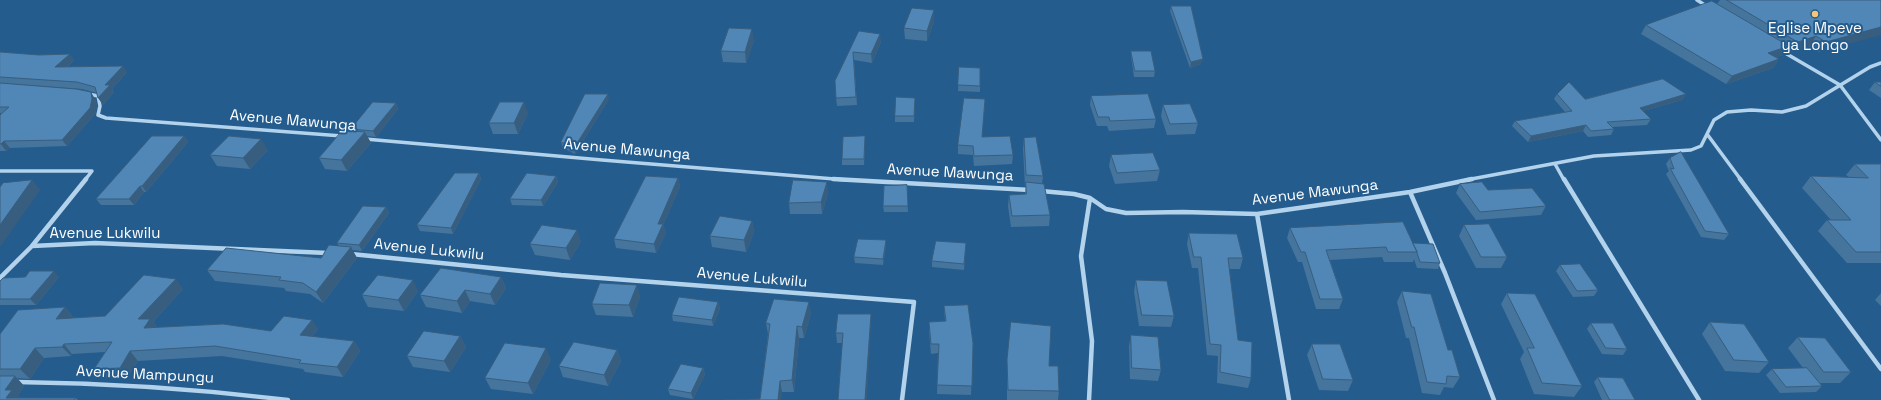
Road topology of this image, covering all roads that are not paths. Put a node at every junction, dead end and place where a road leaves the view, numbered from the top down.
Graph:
1 (1697, 0) edge
2 (1710, 8) edge
3 (1775, 48) edge
4 (1881, 63) edge
5 (1840, 85) junction
6 (81, 92) edge
7 (1707, 134) junction
8 (346, 137) edge
9 (362, 138) edge
10 (1881, 140) edge
11 (1555, 164) junction
12 (0, 171) edge
13 (1410, 192) junction
14 (1090, 198) junction
15 (1257, 214) junction
16 (32, 246) junction
17 (333, 253) edge
18 (348, 254) edge
19 (0, 278) edge
20 (1881, 369) edge
21 (8, 382) edge
22 (288, 400) edge
23 (902, 400) edge
24 (1089, 400) edge
25 (1289, 400) edge
26 (1494, 400) edge
27 (1699, 400) edge

1 - 2 street
3 - 5 street
4 - 5 street, Avenue Mawunga
5 - 7 street, Avenue Mawunga
5 - 10 street
6 - 8 street, Avenue Mawunga
7 - 11 street, Avenue Mawunga
7 - 20 street
9 - 14 street, Avenue Mawunga
11 - 13 street, Avenue Mawunga
11 - 27 street
12 - 16 street, Avenue Lukwilu
13 - 15 street, Avenue Mawunga
13 - 26 street
14 - 15 street, Avenue Mawunga
14 - 24 street
15 - 25 street
16 - 17 street, Avenue Lukwilu
16 - 19 street
18 - 23 street, Avenue Lukwilu
21 - 22 street, Avenue Mampungu

